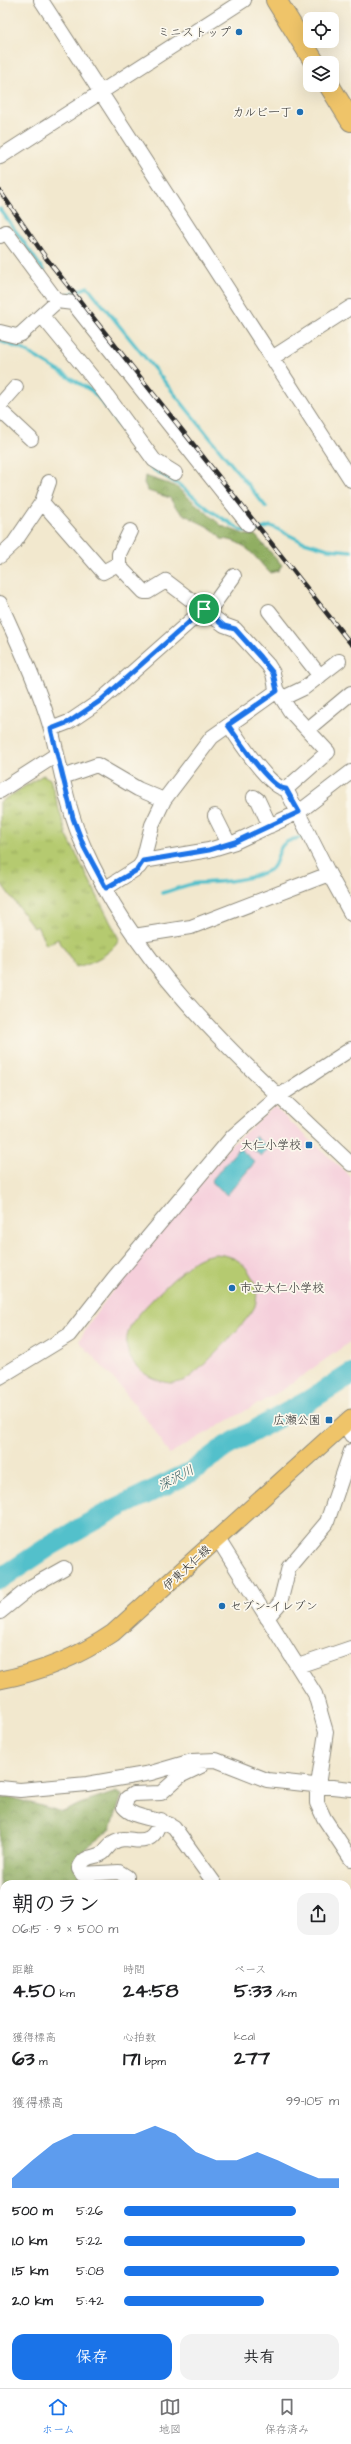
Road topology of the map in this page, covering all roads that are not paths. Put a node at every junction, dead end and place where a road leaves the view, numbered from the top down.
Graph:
1 (42, 0) edge
2 (244, 0) edge
3 (276, 0) edge
4 (311, 56) edge
5 (100, 92) junction
6 (333, 92) edge
7 (351, 121) edge
8 (0, 157) edge
9 (0, 236) edge
10 (57, 301) junction
11 (351, 307) edge
12 (42, 316) junction
13 (0, 332) edge
14 (272, 358) junction
15 (16, 386) dead end
16 (0, 406) edge
17 (0, 410) edge
18 (31, 439) dead end
19 (175, 473) dead end
20 (351, 480) edge
21 (49, 482) dead end
22 (42, 502) junction
23 (248, 524) dead end
24 (130, 532) dead end
25 (0, 556) edge
26 (119, 566) junction
27 (234, 576) dead end
28 (0, 603) edge
29 (206, 611) junction
30 (269, 611) dead end
31 (339, 661) dead end
32 (320, 676) junction
33 (351, 693) edge
34 (280, 694) junction
35 (228, 725) junction
36 (51, 729) junction
37 (308, 729) junction
38 (56, 756) junction
39 (351, 772) edge
40 (63, 777) junction
41 (286, 789) junction
42 (0, 791) edge
43 (254, 797) dead end
44 (164, 800) junction
45 (299, 812) junction
46 (215, 816) dead end
47 (270, 826) junction
48 (229, 844) junction
49 (143, 861) junction
50 (329, 874) junction
51 (106, 888) junction
52 (351, 914) edge
53 (134, 936) junction
54 (351, 1049) edge
55 (279, 1096) junction
56 (351, 1164) edge
57 (2, 1371) edge
58 (349, 1425) edge
59 (351, 1451) edge
60 (218, 1539) junction
61 (64, 1568) dead end
62 (0, 1612) edge
63 (268, 1618) junction
64 (351, 1648) edge
65 (298, 1666) junction
66 (0, 1680) edge
67 (216, 1760) junction
68 (318, 1786) junction
69 (0, 1788) edge
70 (351, 1789) edge
71 (161, 1820) junction
72 (351, 1859) edge
73 (127, 1880) edge
74 (212, 1880) edge

1 - 5 street
2 - 5 street
3 - 4 highway
5 - 8 street
5 - 14 street
6 - 7 highway
9 - 10 street
10 - 12 street
10 - 23 street
11 - 14 street
12 - 13 street
12 - 19 street
14 - 20 street
15 - 16 street
17 - 18 street
21 - 22 street
22 - 25 street
22 - 26 street
24 - 26 street
26 - 29 street
27 - 29 street
28 - 36 street
29 - 34 street
29 - 36 street
30 - 32 street
31 - 32 street
32 - 34 street
33 - 37 street
34 - 35 street
34 - 37 street
35 - 41 street
35 - 44 street
36 - 38 street
37 - 41 street
38 - 40 street
38 - 42 street
39 - 45 street
40 - 44 street
40 - 51 street
41 - 45 street
43 - 47 street
44 - 49 street
45 - 47 street
45 - 50 street
46 - 48 street
47 - 48 street
48 - 49 street
49 - 51 street
50 - 52 street
50 - 53 street
51 - 53 street
53 - 55 street
54 - 55 street
55 - 56 street
55 - 57 street
58 - 60 main road, 伊東大仁線
59 - 63 street
60 - 63 street
60 - 66 main road, 伊東大仁線
61 - 62 street
63 - 65 street
64 - 65 street
65 - 68 street
67 - 68 street
67 - 69 street
67 - 71 street
68 - 70 street
68 - 72 street
71 - 73 street
71 - 74 street

